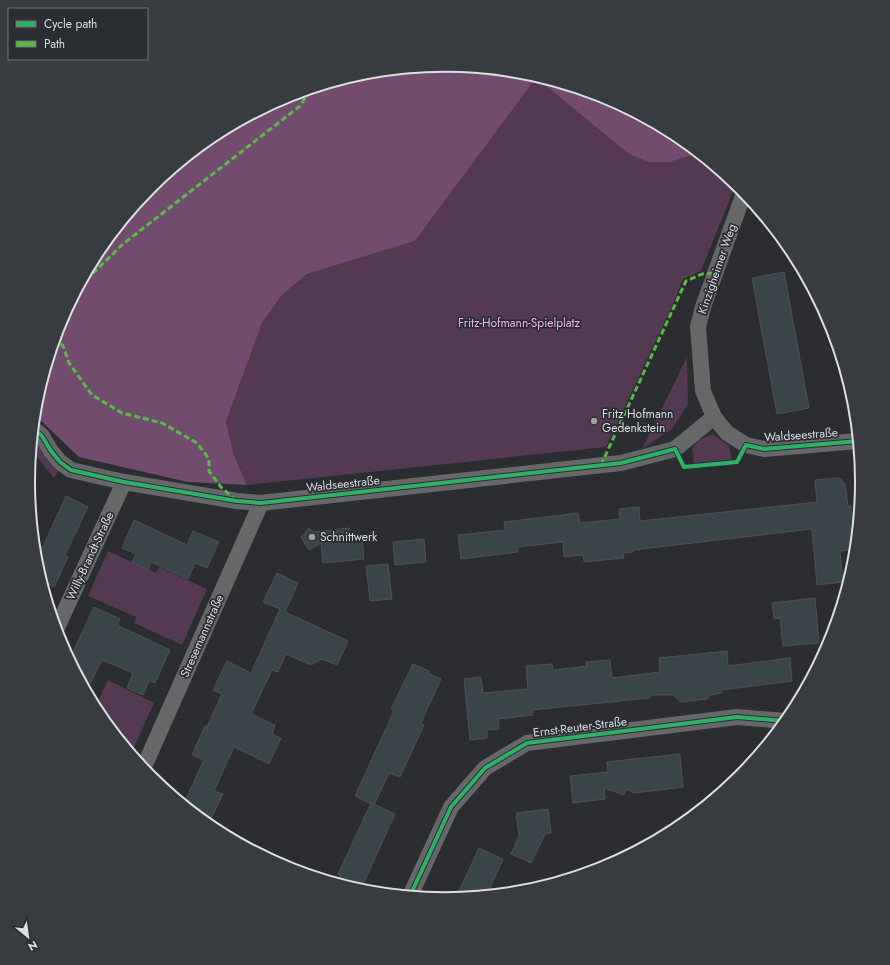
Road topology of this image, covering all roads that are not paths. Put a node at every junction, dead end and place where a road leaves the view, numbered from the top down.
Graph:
1 (742, 200) edge
2 (714, 417) junction
3 (39, 433) edge
4 (852, 441) edge
5 (124, 482) junction
6 (261, 503) junction
7 (60, 622) edge
8 (778, 720) edge
9 (146, 762) edge
10 (412, 891) edge

1 - 2 street, Kinzigheimer Weg
2 - 4 street, Waldseestraße
2 - 6 street, Waldseestraße
3 - 5 street, Waldseestraße
5 - 6 street, Waldseestraße
5 - 7 street, Willy-Brandt-Straße
6 - 9 street, Stresemannstraße
8 - 10 street, Ernst-Reuter-Straße

